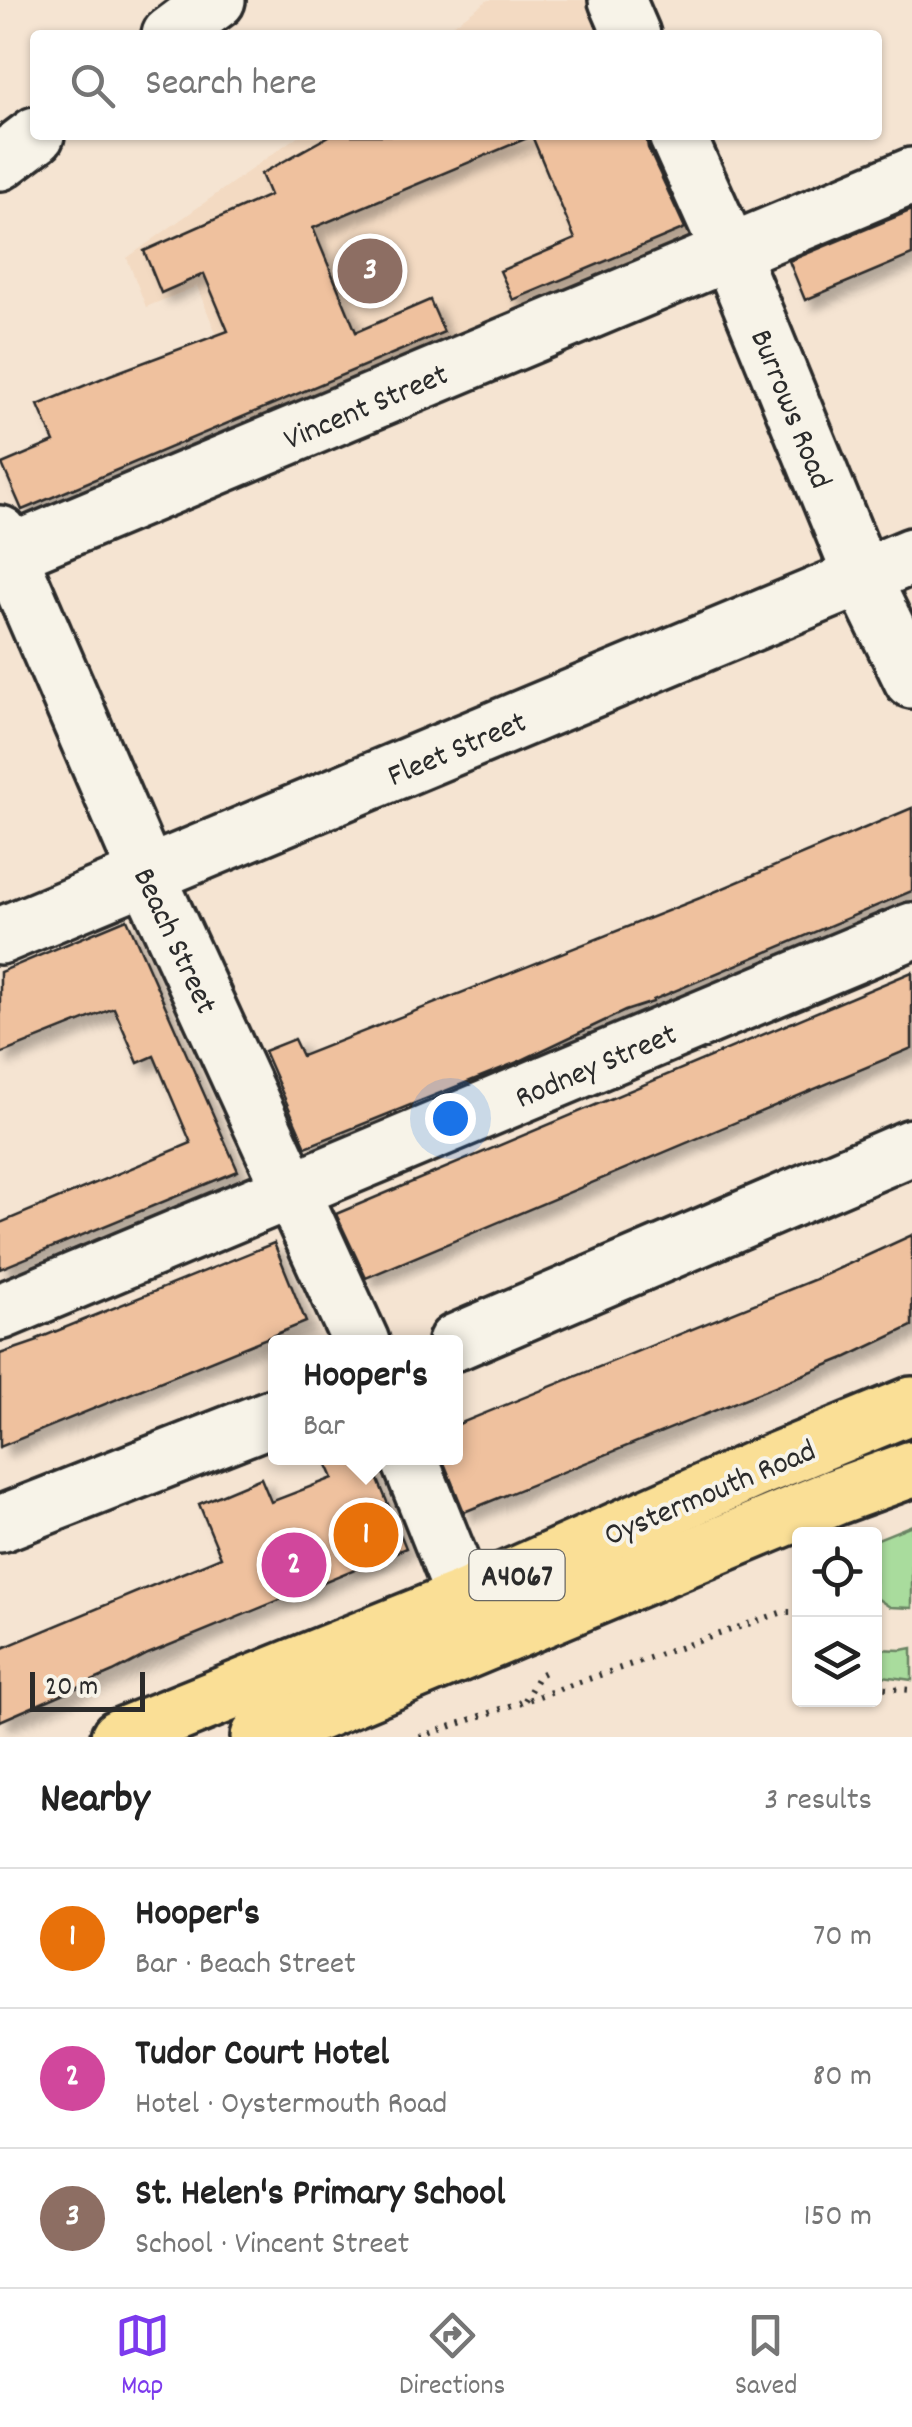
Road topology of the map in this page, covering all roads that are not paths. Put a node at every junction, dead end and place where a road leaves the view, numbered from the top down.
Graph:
1 (216, 0) edge
2 (617, 0) edge
3 (177, 30) edge
4 (630, 30) edge
5 (30, 140) edge
6 (679, 140) edge
7 (0, 162) edge
8 (912, 176) edge
9 (730, 253) junction
10 (3, 548) edge
11 (912, 556) edge
12 (862, 579) junction
13 (912, 680) edge
14 (147, 876) junction
15 (912, 931) edge
16 (0, 936) edge
17 (912, 1146) edge
18 (293, 1190) junction
19 (0, 1312) edge
20 (358, 1335) edge
21 (463, 1339) edge
22 (912, 1405) edge
23 (268, 1419) edge
24 (412, 1465) edge
25 (912, 1469) edge
26 (0, 1524) edge
27 (465, 1598) junction
28 (119, 1737) edge
29 (258, 1737) edge

1 - 3 street
2 - 4 street
5 - 7 street
6 - 9 street, Burrows Road
8 - 9 street, Vincent Street
9 - 10 street, Vincent Street
9 - 12 street, Burrows Road
10 - 14 street, Beach Street
11 - 12 street, Fleet Street
12 - 13 street, Burrows Road
12 - 14 street, Fleet Street
14 - 16 street, Fleet Street
14 - 18 street, Beach Street
15 - 18 street, Rodney Street
17 - 21 street
18 - 19 street, Rodney Street
18 - 20 street, Beach Street
22 - 27 main road, Oystermouth Road / A4067
23 - 26 street
24 - 27 street
25 - 29 main road, Oystermouth Road / A4067
27 - 28 main road, Oystermouth Road / A4067

